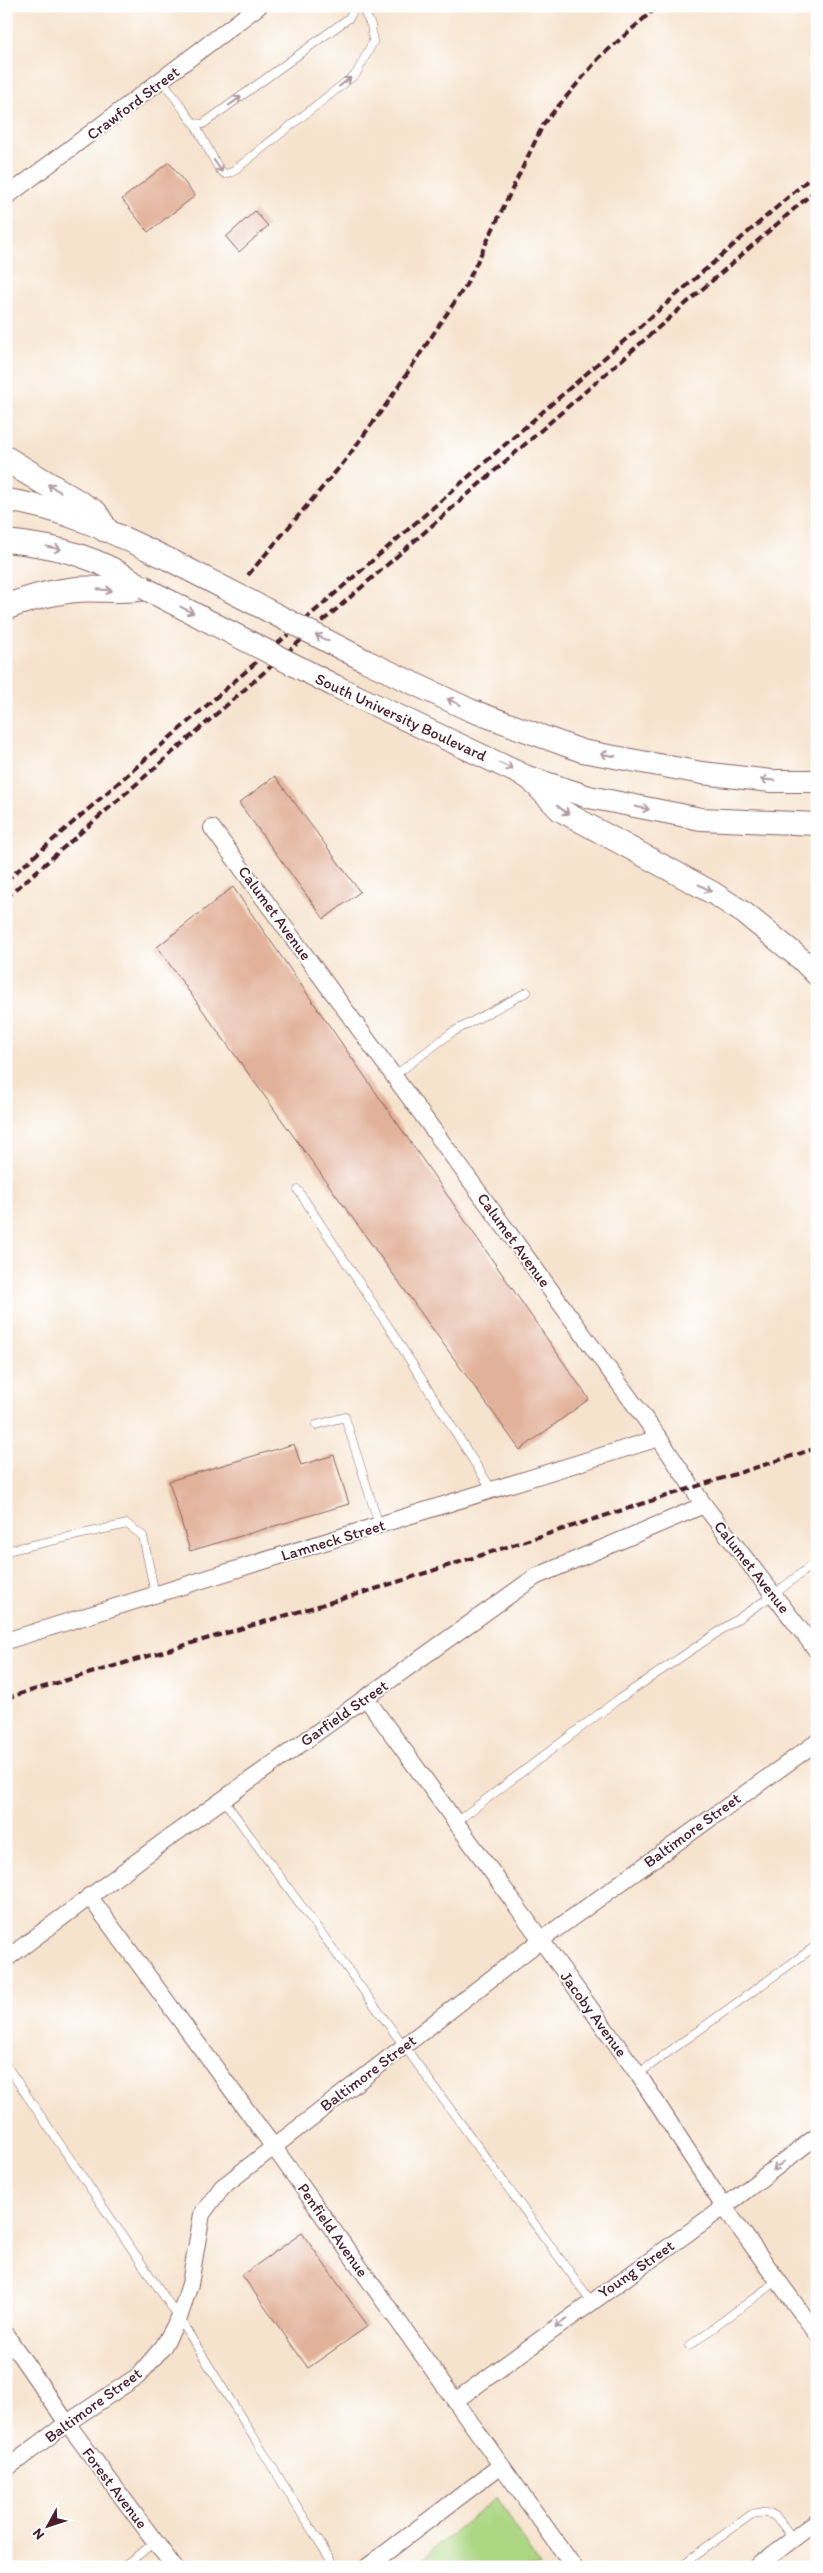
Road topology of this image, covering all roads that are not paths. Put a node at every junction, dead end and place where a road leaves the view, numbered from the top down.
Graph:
1 (259, 6) edge
2 (356, 6) edge
3 (361, 6) edge
4 (163, 80) junction
5 (194, 123) junction
6 (6, 197) edge
7 (6, 459) edge
8 (6, 500) edge
9 (105, 529) junction
10 (6, 541) edge
11 (144, 588) junction
12 (6, 607) edge
13 (528, 776) junction
14 (817, 780) edge
15 (817, 824) edge
16 (212, 828) dead end
17 (817, 975) edge
18 (527, 992) dead end
19 (394, 1076) junction
20 (298, 1190) dead end
21 (316, 1425) dead end
22 (659, 1438) junction
23 (492, 1490) junction
24 (704, 1505) junction
25 (379, 1525) junction
26 (6, 1551) edge
27 (817, 1561) edge
28 (155, 1594) junction
29 (773, 1595) junction
30 (6, 1641) edge
31 (817, 1651) edge
32 (366, 1698) junction
33 (817, 1742) edge
34 (223, 1799) junction
35 (456, 1822) junction
36 (89, 1896) junction
37 (541, 1940) junction
38 (817, 1945) edge
39 (6, 1959) edge
40 (404, 2045) junction
41 (6, 2065) edge
42 (638, 2074) junction
43 (817, 2136) edge
44 (273, 2146) junction
45 (724, 2207) junction
46 (777, 2281) junction
47 (591, 2301) junction
48 (178, 2318) junction
49 (817, 2334) edge
50 (6, 2335) edge
51 (689, 2346) dead end
52 (455, 2401) junction
53 (67, 2423) junction
54 (500, 2466) junction
55 (6, 2469) edge
56 (816, 2523) edge
57 (793, 2539) junction
58 (156, 2542) junction
59 (6, 2563) edge
60 (9, 2567) edge
61 (122, 2567) edge
62 (174, 2567) edge
63 (335, 2567) edge
64 (367, 2567) edge
65 (574, 2567) edge
66 (679, 2567) edge
67 (756, 2567) edge

1 - 4 street, Crawford Street
5 -> 2 lane
5 -> 3 lane
4 - 5 lane
4 - 6 street, Crawford Street
9 -> 7 main road
8 - 9 main road
14 -> 9 main road, bridge
10 -> 11 main road, South University Boulevard
12 -> 11 main road
11 -> 13 main road, South University Boulevard, bridge
13 -> 15 main road, South University Boulevard
13 -> 17 main road
16 - 19 street, Calumet Avenue
18 - 19 lane
19 - 22 street, Calumet Avenue
20 - 23 lane
21 - 25 lane
22 - 23 street, Lamneck Street
22 - 24 street, Calumet Avenue
23 - 25 street, Lamneck Street
24 - 29 street, Calumet Avenue
24 - 32 street, Garfield Street
25 - 28 street, Lamneck Street
26 - 28 lane
27 - 29 lane
28 - 30 street, Lamneck Street
29 - 31 street, Calumet Avenue
29 - 35 lane
32 - 34 street, Garfield Street
32 - 35 street, Jacoby Avenue
33 - 37 street, Baltimore Street
34 - 36 street, Garfield Street
34 - 40 lane
35 - 37 street, Jacoby Avenue
36 - 39 street, Garfield Street
36 - 44 street, Penfield Avenue
37 - 40 street, Baltimore Street
37 - 42 street, Jacoby Avenue
38 - 42 lane
40 - 44 street, Baltimore Street
40 - 47 lane
41 - 48 lane
42 - 45 street, Jacoby Avenue
43 -> 45 street, Young Street
44 - 48 street, Baltimore Street
44 - 52 street, Penfield Avenue
45 - 46 street, Jacoby Avenue
45 - 47 street, Young Street
46 - 49 street, Jacoby Avenue
46 - 51 lane
47 -> 52 street, Young Street
48 - 53 street, Baltimore Street
48 - 63 lane
50 - 53 street, Forest Avenue
52 - 54 street, Penfield Avenue
53 - 55 street, Baltimore Street
53 - 58 street, Forest Avenue
54 - 64 street
54 - 65 street, Penfield Avenue
56 - 57 street
57 - 66 lane
57 - 67 street
58 - 61 lane
58 - 62 street, Forest Avenue
59 - 60 lane

